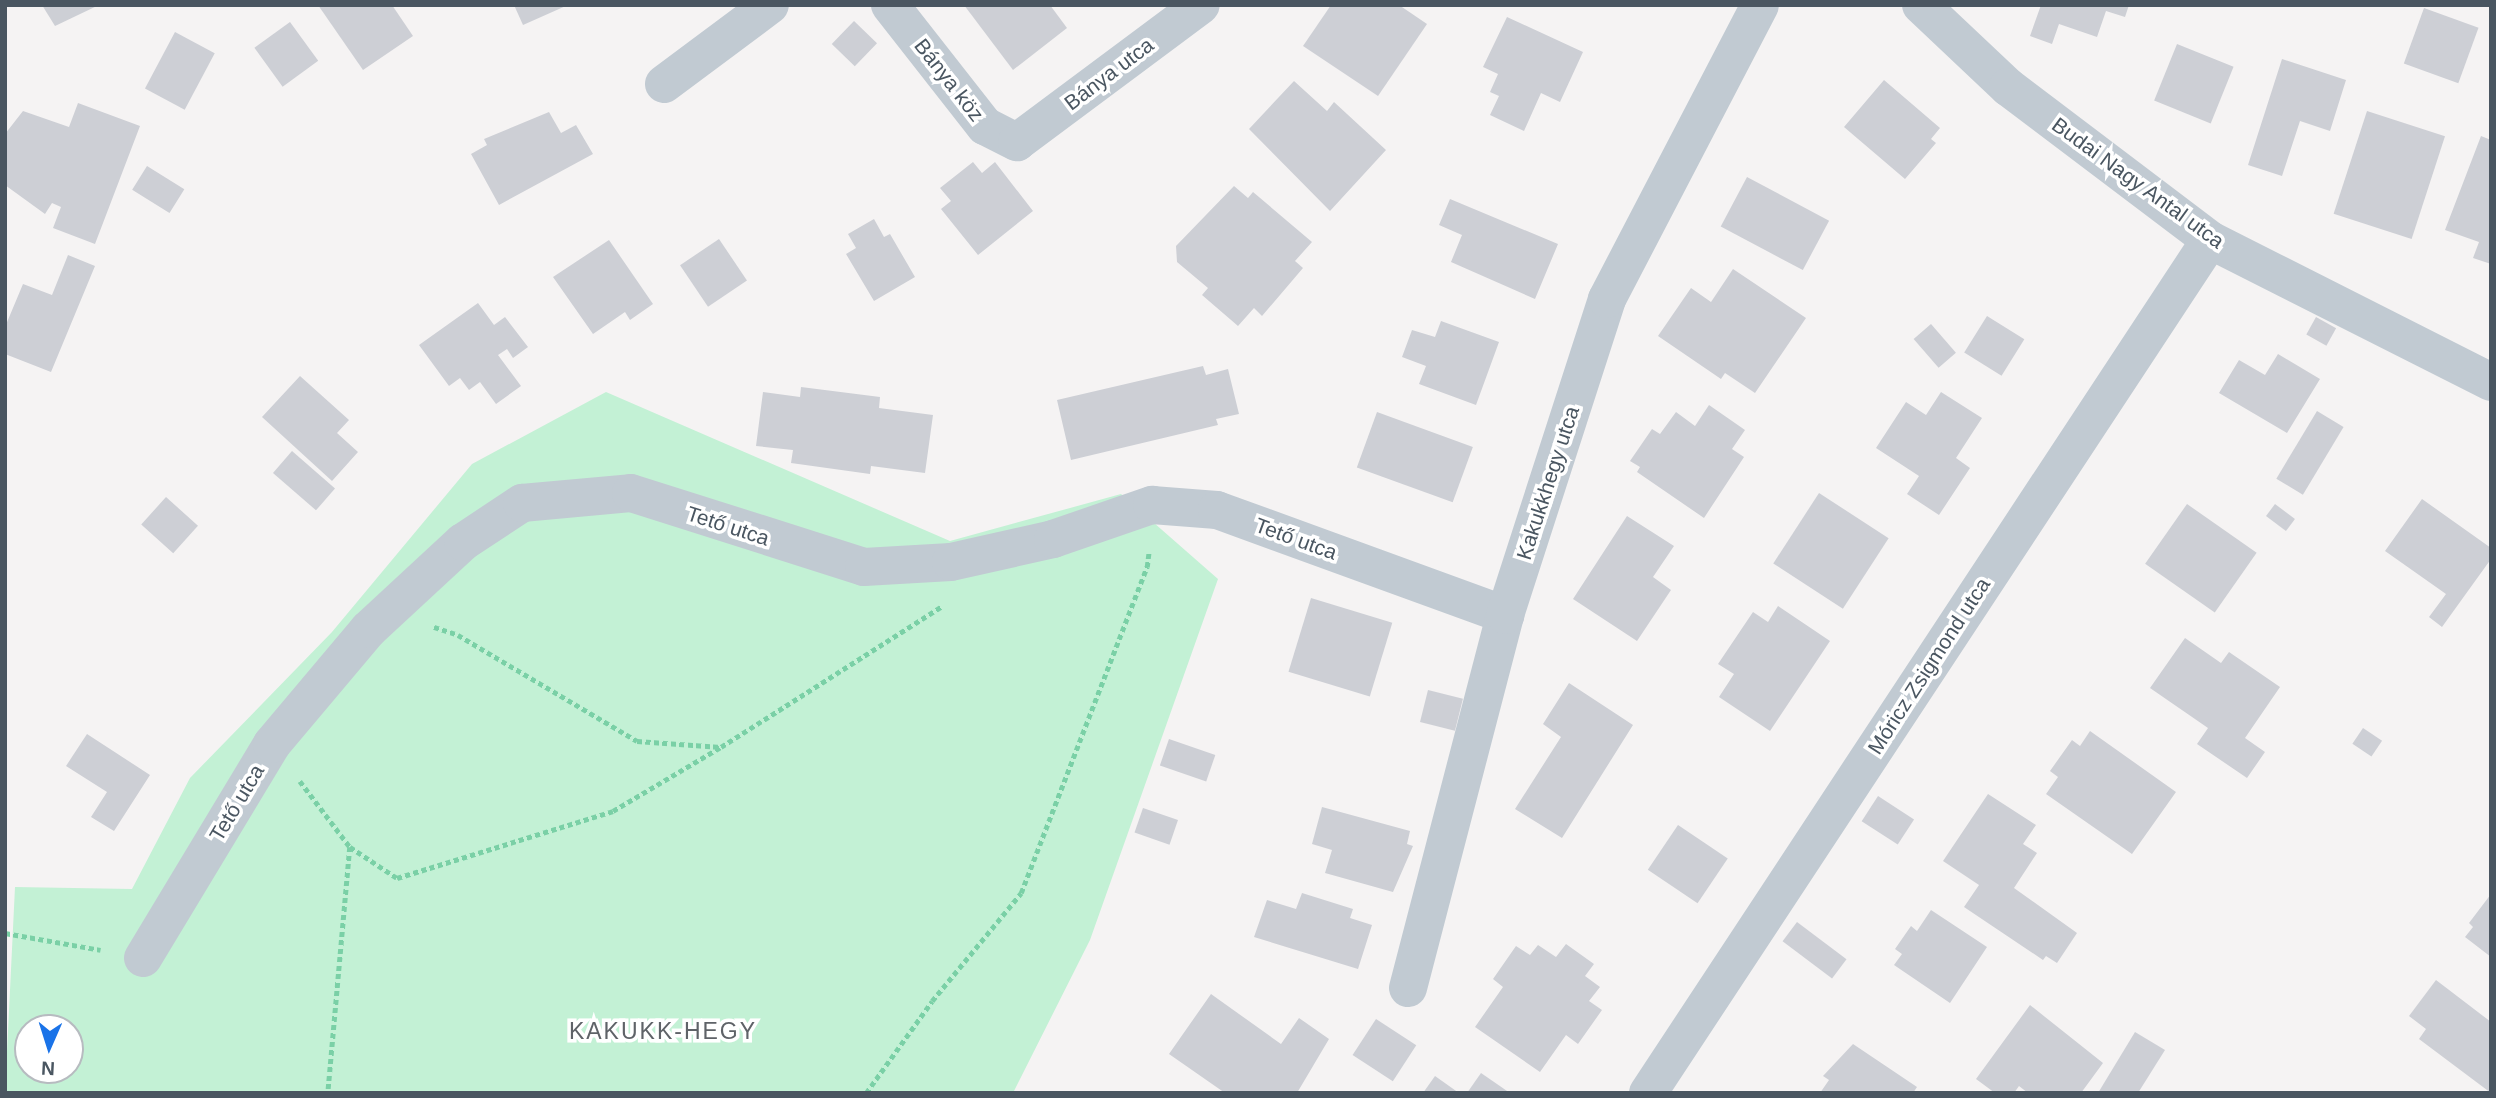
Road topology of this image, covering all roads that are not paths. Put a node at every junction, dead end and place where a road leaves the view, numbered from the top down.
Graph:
1 (770, 5) edge
2 (890, 5) edge
3 (1201, 5) edge
4 (1760, 5) edge
5 (1921, 5) edge
6 (664, 84) dead end
7 (1017, 142) joint
8 (2210, 240) junction
9 (2491, 382) edge
10 (1505, 615) junction
11 (143, 958) road end
12 (1408, 988) dead end
13 (1648, 1093) edge

1 - 6 street
2 - 7 street, Bánya köz
3 - 7 street, Bánya utca
4 - 10 street, Kakukkhegy utca
5 - 8 street, Budai Nagy Antal utca
8 - 9 street, Budai Nagy Antal utca
8 - 13 street, Móricz Zsigmond utca
10 - 11 street, Tető utca
10 - 12 street, Kakukkhegy utca

